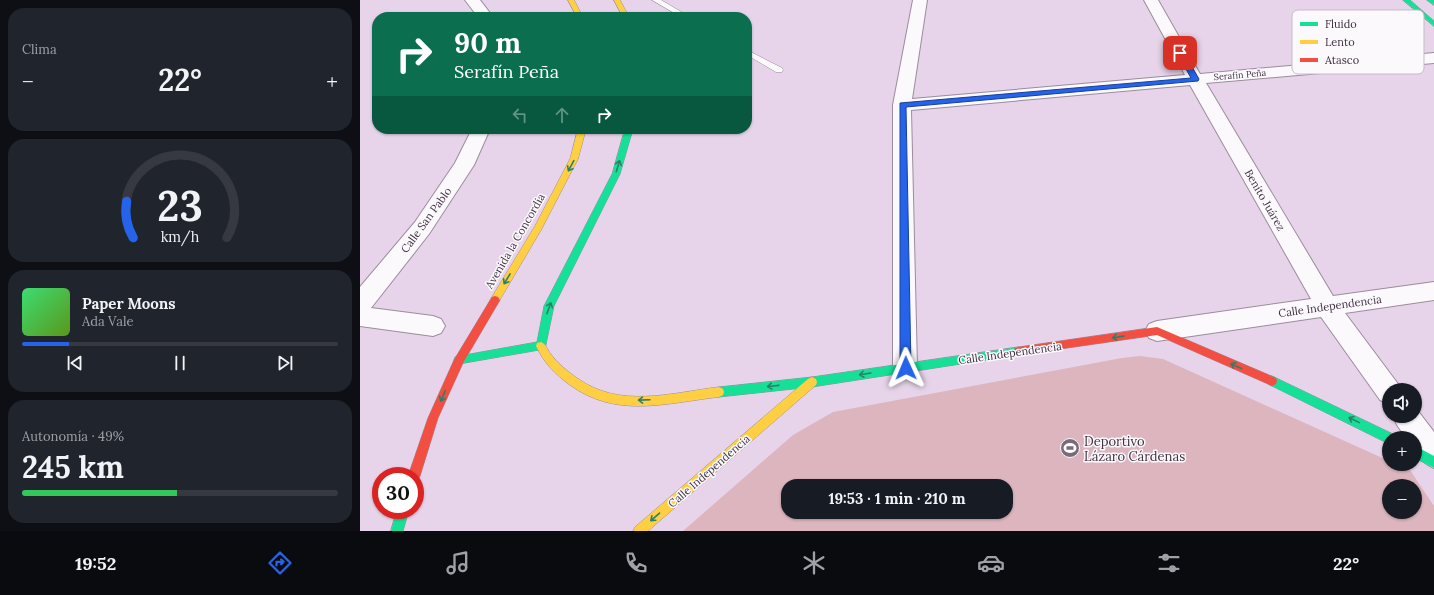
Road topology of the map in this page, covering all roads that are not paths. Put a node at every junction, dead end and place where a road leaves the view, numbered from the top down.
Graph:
1 (472, 0) edge
2 (571, 0) edge
3 (617, 0) edge
4 (656, 0) edge
5 (920, 0) edge
6 (1151, 0) edge
7 (1406, 0) edge
8 (1430, 0) edge
9 (1434, 3) edge
10 (1419, 10) edge
11 (482, 12) edge
12 (577, 12) edge
13 (623, 12) edge
14 (677, 12) edge
15 (1424, 14) edge
16 (1433, 21) edge
17 (752, 55) edge
18 (1434, 58) edge
19 (1424, 59) edge
20 (779, 70) dead end
21 (1292, 70) edge
22 (1195, 79) junction
23 (902, 105) junction
24 (479, 134) edge
25 (581, 134) edge
26 (628, 134) edge
27 (1434, 291) edge
28 (360, 304) edge
29 (1327, 307) junction
30 (360, 316) edge
31 (433, 326) dead end
32 (1157, 331) junction
33 (541, 346) junction
34 (459, 360) junction
35 (906, 368) junction
36 (812, 382) junction
37 (1382, 383) edge
38 (1411, 423) edge
39 (1382, 435) edge
40 (1434, 454) edge
41 (1422, 456) edge
42 (1434, 462) edge
43 (417, 467) edge
44 (400, 519) edge
45 (397, 531) edge
46 (639, 531) edge

1 - 11 street
2 - 12 main road
3 - 13 main road
4 - 14 lane
5 - 23 street
6 - 22 street, Benito Juárez
7 - 10 main road
8 - 9 main road
15 - 16 main road
17 - 20 lane
18 - 19 street, Serafín Peña
21 - 22 street, Serafín Peña
22 - 23 street, Serafín Peña
22 - 29 street, Benito Juárez
23 - 35 street
24 - 28 street, Calle San Pablo
25 -> 34 main road, Avenida la Concordia
33 -> 26 main road
27 - 29 street, Calle Independencia
29 - 32 street, Calle Independencia
29 - 37 street, Benito Juárez
30 - 31 street
32 -> 35 main road, Calle Independencia
39 -> 32 main road
33 - 34 main road
36 -> 33 main road
34 -> 43 main road, Avenida la Concordia
35 -> 36 main road, Calle Independencia
36 -> 46 main road, Calle Independencia
38 - 40 street
41 - 42 main road
44 - 45 main road

